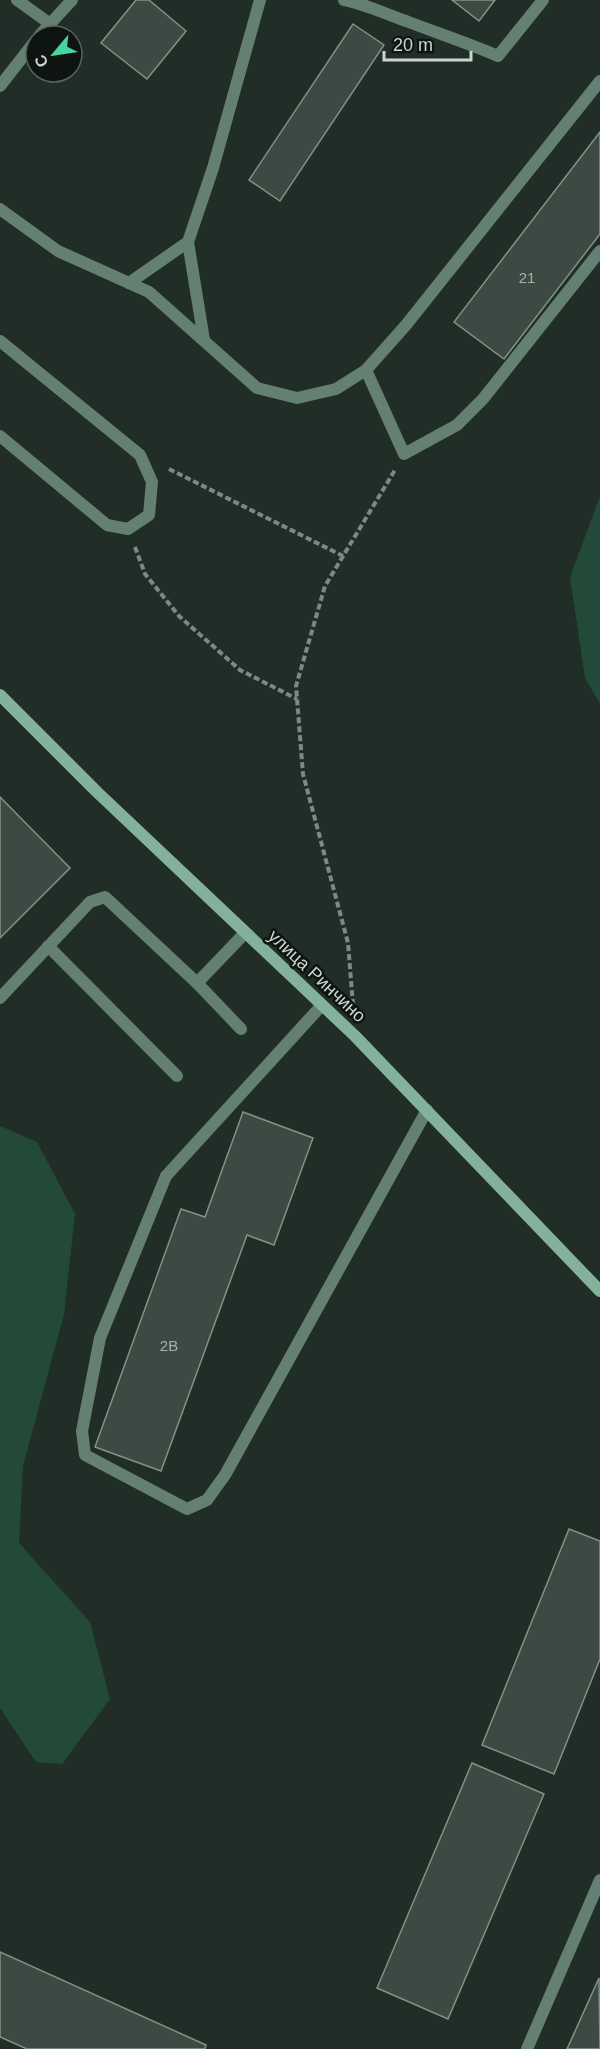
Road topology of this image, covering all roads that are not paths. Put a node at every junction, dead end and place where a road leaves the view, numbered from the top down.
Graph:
1 (16, 0) edge
2 (72, 0) edge
3 (261, 0) edge
4 (344, 0) edge
5 (543, 0) edge
6 (49, 23) joint
7 (24, 55) edge
8 (600, 81) edge
9 (0, 86) edge
10 (0, 209) edge
11 (188, 242) junction
12 (600, 251) edge
13 (129, 283) junction
14 (204, 340) junction
15 (0, 341) edge
16 (366, 370) junction
17 (0, 436) edge
18 (0, 695) edge
19 (245, 933) junction
20 (48, 946) junction
21 (196, 983) junction
22 (0, 998) edge
23 (322, 1005) junction
24 (241, 1029) dead end
25 (177, 1076) dead end
26 (427, 1110) junction
27 (600, 1291) edge
28 (600, 1880) edge
29 (527, 2049) edge

1 - 6 street
2 - 6 street
3 - 11 street
4 - 5 street
7 - 9 street
8 - 16 street
10 - 13 street
11 - 13 street
11 - 14 street
12 - 16 street
13 - 14 street
14 - 16 street
15 - 17 street
18 - 19 street, улица Ринчино
19 - 21 street
19 - 23 street, улица Ринчино
20 - 21 street
20 - 22 street
20 - 25 street
21 - 24 street
23 - 26 street, улица Ринчино
23 - 26 street
26 - 27 street, улица Ринчино
28 - 29 street

